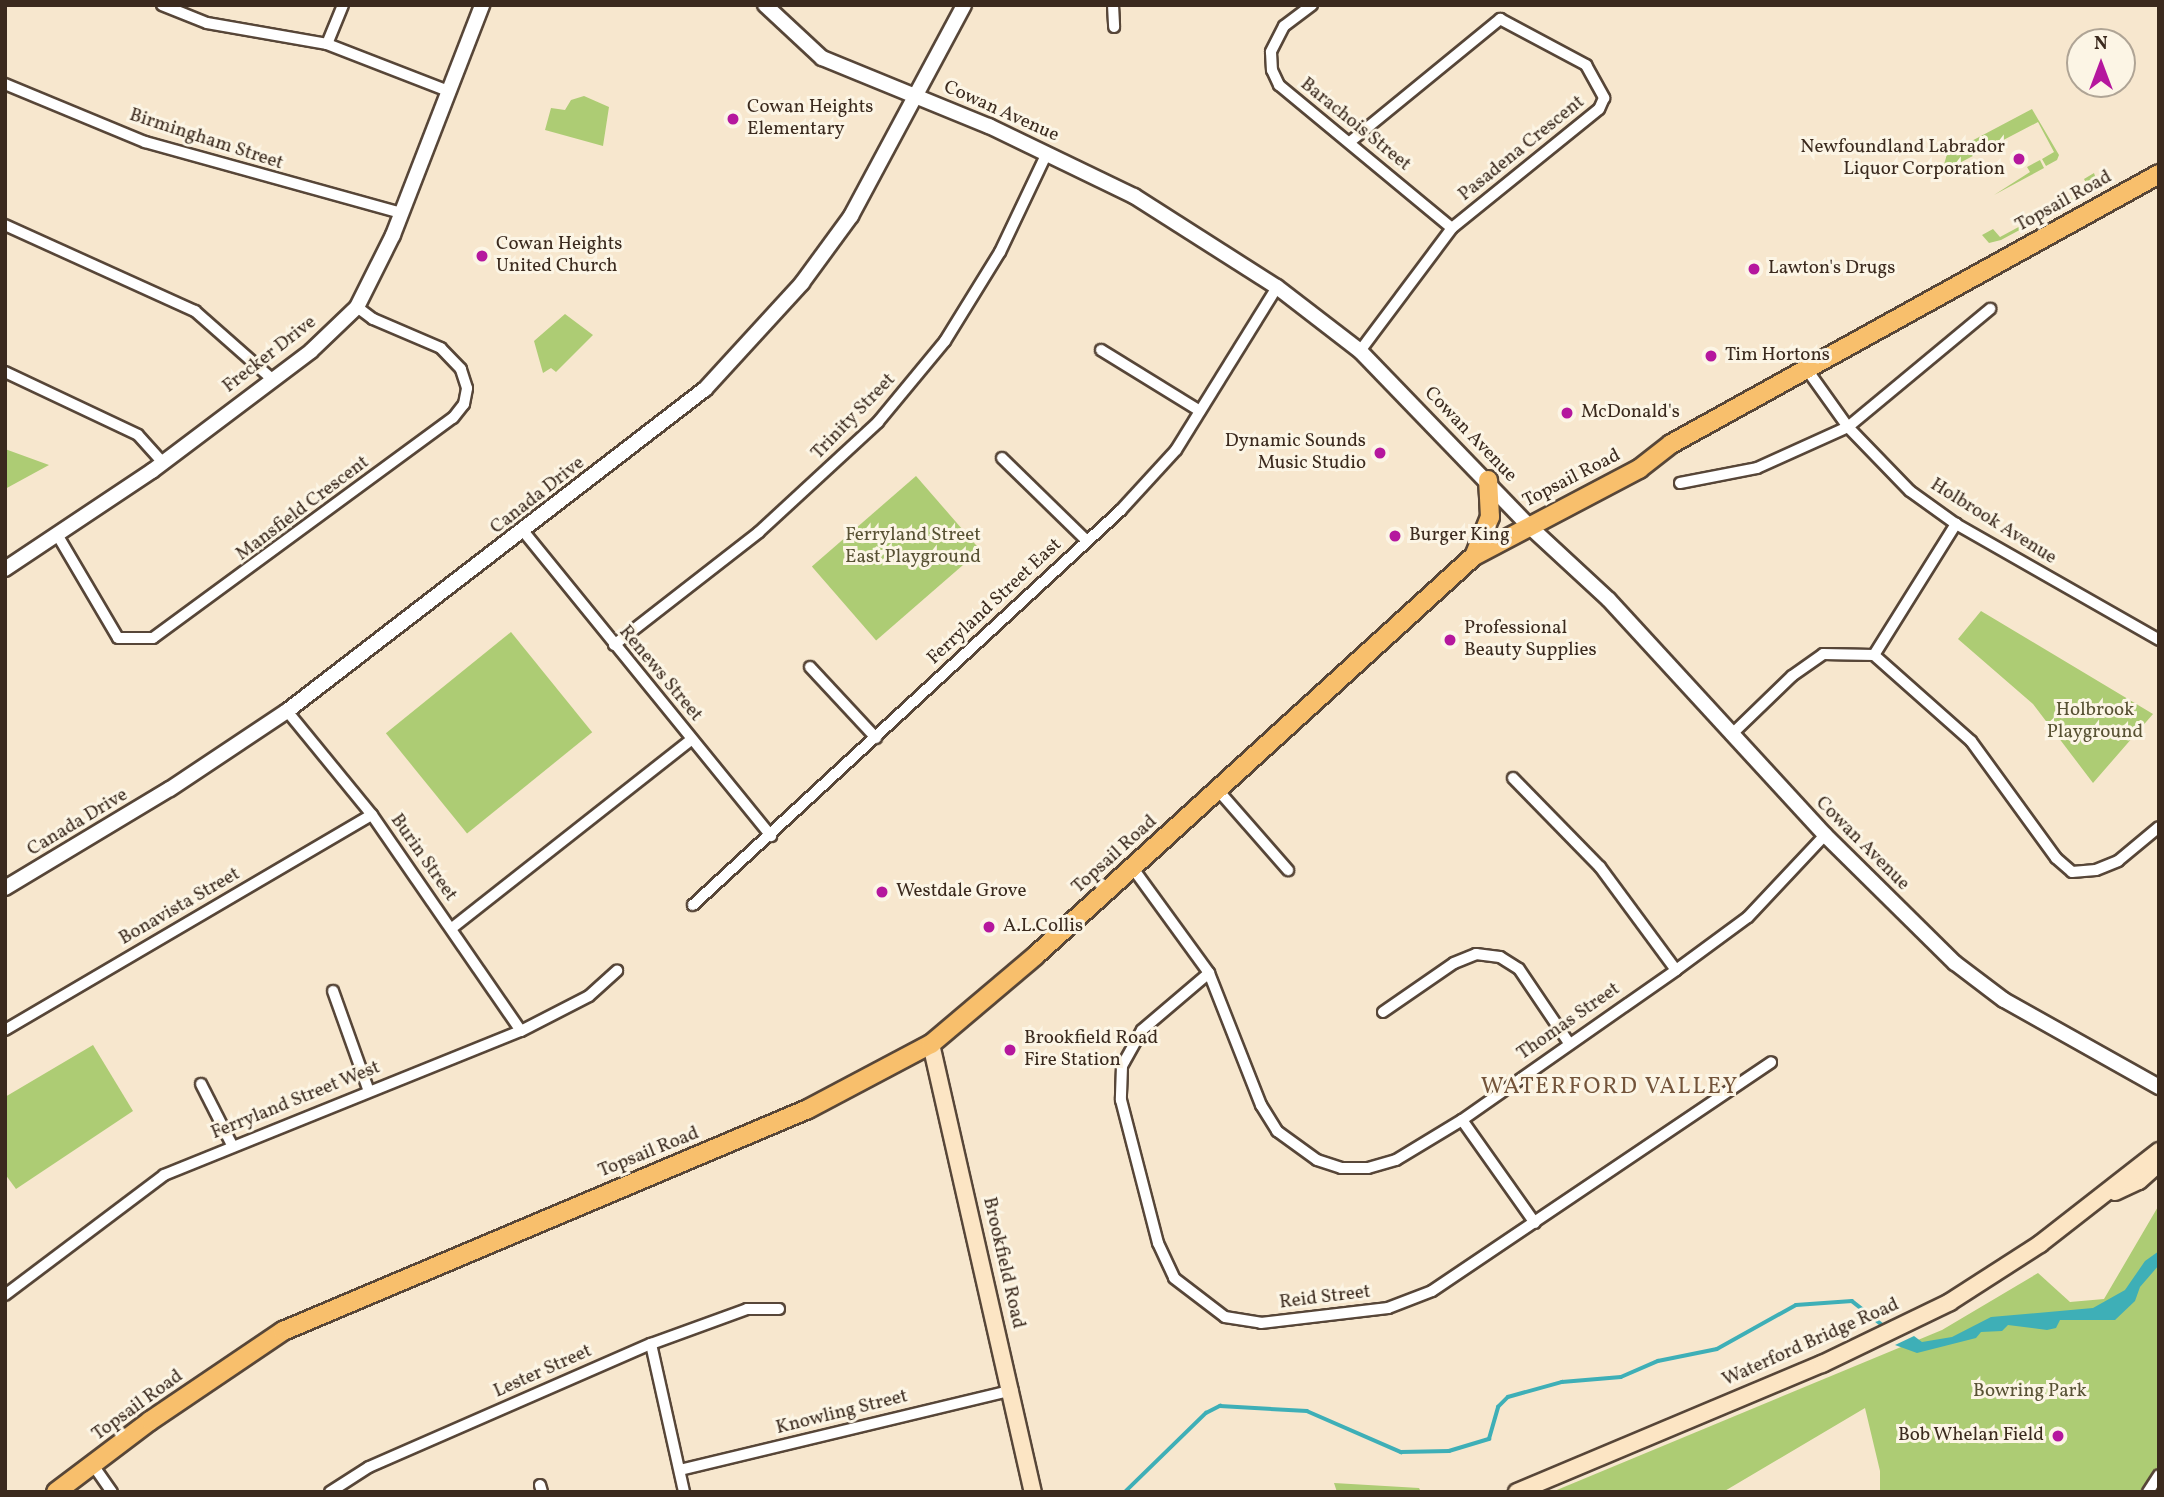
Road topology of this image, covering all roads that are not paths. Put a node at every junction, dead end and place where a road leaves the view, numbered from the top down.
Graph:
1 (162, 5) edge
2 (343, 5) edge
3 (482, 5) edge
4 (765, 5) edge
5 (964, 5) edge
6 (1113, 5) edge
7 (1312, 5) edge
8 (1114, 27) dead end
9 (327, 44) junction
10 (5, 84) edge
11 (449, 90) junction
12 (918, 97) junction
13 (1351, 141) junction
14 (1047, 153) junction
15 (2159, 174) edge
16 (401, 213) junction
17 (5, 225) edge
18 (1452, 228) junction
19 (1277, 288) junction
20 (357, 307) junction
21 (1990, 309) dead end
22 (1101, 350) dead end
23 (1360, 351) junction
24 (1808, 371) junction
25 (5, 372) edge
26 (272, 379) junction
27 (1200, 411) junction
28 (1848, 427) junction
29 (1002, 458) dead end
30 (163, 463) junction
31 (1488, 480) junction
32 (1680, 483) dead end
33 (1956, 524) junction
34 (1528, 525) junction
35 (524, 532) junction
36 (58, 536) junction
37 (1086, 540) junction
38 (1474, 556) junction
39 (5, 569) edge
40 (2159, 640) edge
41 (614, 645) junction
42 (1874, 655) junction
43 (810, 667) dead end
44 (287, 711) junction
45 (1731, 735) junction
46 (876, 738) junction
47 (692, 739) junction
48 (1513, 778) dead end
49 (1217, 789) junction
50 (372, 815) junction
51 (2159, 827) edge
52 (1825, 835) junction
53 (771, 836) junction
54 (1132, 867) junction
55 (1288, 870) dead end
56 (5, 888) edge
57 (693, 905) dead end
58 (452, 928) junction
59 (1676, 970) junction
60 (617, 971) dead end
61 (1209, 973) junction
62 (333, 992) dead end
63 (1383, 1013) dead end
64 (5, 1030) edge
65 (521, 1031) junction
66 (1569, 1043) junction
67 (931, 1044) junction
68 (1771, 1062) dead end
69 (201, 1084) dead end
70 (2159, 1087) edge
71 (368, 1089) junction
72 (1462, 1120) junction
73 (232, 1145) junction
74 (2159, 1151) edge
75 (2159, 1163) edge
76 (2103, 1197) junction
77 (1535, 1223) junction
78 (5, 1294) edge
79 (779, 1309) dead end
80 (651, 1344) junction
81 (1012, 1390) junction
82 (93, 1465) junction
83 (680, 1470) junction
84 (2159, 1475) edge
85 (1522, 1491) edge
86 (56, 1492) edge
87 (112, 1492) edge
88 (330, 1492) edge
89 (684, 1492) edge
90 (1033, 1492) edge
91 (2148, 1492) edge

1 - 9 street
2 - 9 street
3 - 11 street, Frecker Drive
4 - 12 street, Cowan Avenue
5 - 12 street, Canada Drive
6 - 8 street
7 - 13 street, Barachois Street
9 - 11 street
10 - 16 street, Birmingham Street
11 - 16 street, Frecker Drive
12 - 14 street, Cowan Avenue
12 - 35 street, Canada Drive
13 - 18 street, Barachois Street
13 - 18 street, Pasadena Crescent
14 - 19 street, Cowan Avenue
14 - 41 street, Trinity Street
15 - 24 main road, Topsail Road
16 - 20 street, Frecker Drive
17 - 26 street
18 - 23 street, Pasadena Crescent
19 - 23 street, Cowan Avenue
19 - 27 street, Ferryland Street East
20 - 26 street, Frecker Drive
20 - 36 street, Mansfield Crescent
21 - 28 street
22 - 27 street
23 - 31 street, Cowan Avenue
24 - 28 street, Holbrook Avenue
24 - 34 main road, Topsail Road
25 - 30 street
26 - 30 street, Frecker Drive
27 - 37 street, Ferryland Street East
28 - 32 street
28 - 33 street, Holbrook Avenue
29 - 37 street
30 - 36 street, Frecker Drive
31 - 34 street, Cowan Avenue
31 - 38 main road
33 - 40 street, Holbrook Avenue
33 - 42 street
34 - 38 main road, Topsail Road
34 - 45 street, Cowan Avenue
35 - 41 street, Renews Street
35 - 44 street, Canada Drive
36 - 39 street, Frecker Drive
37 - 46 street, Ferryland Street East
38 - 49 main road, Topsail Road
41 - 47 street, Renews Street
42 - 45 street
42 - 51 street
43 - 46 street
44 - 50 street, Burin Street
44 - 56 street, Canada Drive
45 - 52 street, Cowan Avenue
46 - 53 street, Ferryland Street East
47 - 53 street, Renews Street
47 - 58 street
48 - 59 street
49 - 54 main road, Topsail Road
49 - 55 street
50 - 58 street, Burin Street
50 - 64 street, Bonavista Street
52 - 59 street, Thomas Street
52 - 70 street, Cowan Avenue
53 - 57 street, Ferryland Street East
54 - 61 street, Thomas Street
54 - 67 main road, Topsail Road
58 - 65 street, Burin Street
59 - 66 street, Thomas Street
60 - 65 street, Ferryland Street West
61 - 72 street, Thomas Street
61 - 77 street, Reid Street
62 - 71 street
63 - 66 street
65 - 71 street, Ferryland Street West
66 - 72 street, Thomas Street
67 - 81 main road, Brookfield Road
67 - 82 main road, Topsail Road
68 - 77 street, Reid Street
69 - 73 street
71 - 73 street, Ferryland Street West
72 - 77 street
73 - 78 street, Ferryland Street West
74 - 76 main road, Waterford Bridge Road
75 - 76 main road, Waterford Bridge Road
76 - 85 main road, Waterford Bridge Road
79 - 80 street, Lester Street
80 - 83 street
80 - 88 street, Lester Street
81 - 83 street, Knowling Street
81 - 90 main road, Brookfield Road
82 - 86 main road, Topsail Road
82 - 87 street
83 - 89 street
84 - 91 street

